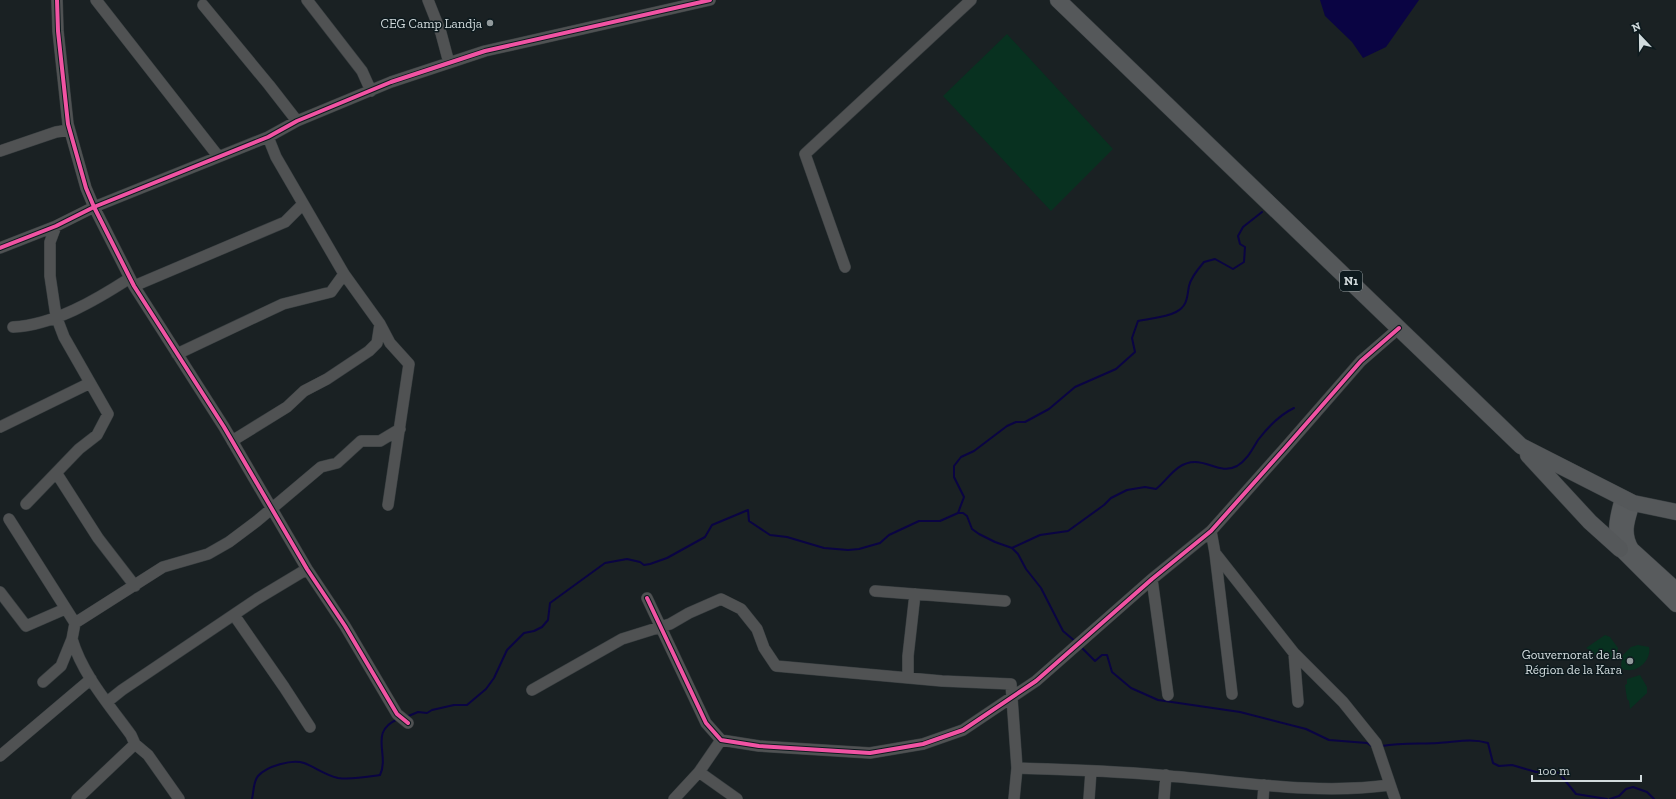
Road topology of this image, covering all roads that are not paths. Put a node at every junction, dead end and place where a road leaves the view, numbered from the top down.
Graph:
1 (57, 0) edge
2 (96, 0) edge
3 (307, 0) edge
4 (428, 0) edge
5 (710, 0) edge
6 (971, 0) edge
7 (1058, 0) edge
8 (203, 5) dead end
9 (449, 63) junction
10 (371, 91) junction
11 (297, 122) junction
12 (69, 130) junction
13 (268, 137) junction
14 (0, 152) edge
15 (218, 156) junction
16 (303, 204) junction
17 (94, 206) junction
18 (56, 226) junction
19 (0, 248) edge
20 (845, 267) dead end
21 (344, 274) junction
22 (132, 282) junction
23 (56, 316) junction
24 (380, 324) junction
25 (13, 327) dead end
26 (1399, 328) junction
27 (177, 354) junction
28 (90, 383) junction
29 (0, 427) edge
30 (400, 429) junction
31 (232, 441) junction
32 (1520, 446) junction
33 (57, 474) junction
34 (1628, 500) junction
35 (26, 504) dead end
36 (388, 505) dead end
37 (272, 508) junction
38 (1676, 512) edge
39 (9, 519) dead end
40 (1210, 531) junction
41 (1620, 549) junction
42 (1216, 553) junction
43 (307, 569) junction
44 (1152, 579) junction
45 (135, 586) junction
46 (1676, 589) edge
47 (876, 590) dead end
48 (0, 592) edge
49 (915, 594) junction
50 (647, 598) dead end
51 (1005, 601) dead end
52 (1676, 605) edge
53 (65, 609) junction
54 (234, 614) junction
55 (75, 623) junction
56 (661, 628) junction
57 (72, 639) junction
58 (1294, 653) junction
59 (908, 678) junction
60 (91, 679) junction
61 (43, 682) dead end
62 (532, 690) dead end
63 (1232, 694) dead end
64 (1168, 695) dead end
65 (1013, 698) junction
66 (107, 702) junction
67 (1298, 702) dead end
68 (408, 723) dead end
69 (310, 727) dead end
70 (721, 740) junction
71 (135, 744) junction
72 (0, 756) edge
73 (1017, 768) junction
74 (1091, 771) junction
75 (699, 772) junction
76 (1166, 775) junction
77 (1264, 785) junction
78 (1390, 785) junction
79 (77, 799) edge
80 (179, 799) edge
81 (674, 799) edge
82 (737, 799) edge
83 (1014, 799) edge
84 (1089, 799) edge
85 (1164, 799) edge
86 (1263, 799) edge
87 (1395, 799) edge

1 - 12 street
2 - 15 street
3 - 10 street
4 - 9 street
5 - 9 street
6 - 20 street
7 - 26 highway, N1
8 - 11 street
9 - 10 street
10 - 11 street
11 - 13 street
12 - 14 street
12 - 17 street
13 - 15 street
13 - 16 street
15 - 17 street
16 - 21 street
16 - 22 street
17 - 18 street
17 - 22 street
18 - 19 street
18 - 23 street
21 - 24 street
21 - 27 street
22 - 23 street
22 - 27 street
23 - 25 street
23 - 28 street
24 - 30 street
24 - 31 street
26 - 32 highway, N1
26 - 40 street
27 - 31 street
28 - 29 street
28 - 33 street
30 - 36 street
30 - 37 street
31 - 37 street
32 - 34 highway, N1
32 - 41 highway
33 - 35 street
33 - 45 street
34 - 38 highway, N1
34 - 41 main road
34 - 46 main road
37 - 43 street
37 - 45 street
39 - 53 street
40 - 42 street
40 - 44 street
41 - 52 main road
42 - 58 street
42 - 63 street
43 - 54 street
43 - 68 street
44 - 64 street
44 - 65 street
45 - 55 street
47 - 49 street
48 - 53 street
49 - 51 street
49 - 59 street
50 - 56 street
53 - 55 street
54 - 66 street
54 - 69 street
55 - 57 street
56 - 59 street
56 - 62 street
56 - 70 street
57 - 60 street
57 - 61 street
58 - 67 street
58 - 78 street
59 - 65 street
60 - 66 street
60 - 72 street
65 - 70 street
65 - 73 street
66 - 71 street
70 - 75 street
71 - 79 street
71 - 80 street
73 - 74 street
73 - 83 street
74 - 76 street
74 - 84 street
75 - 81 street
75 - 82 street
76 - 77 street
76 - 85 street
77 - 78 street
77 - 86 street
78 - 87 street

